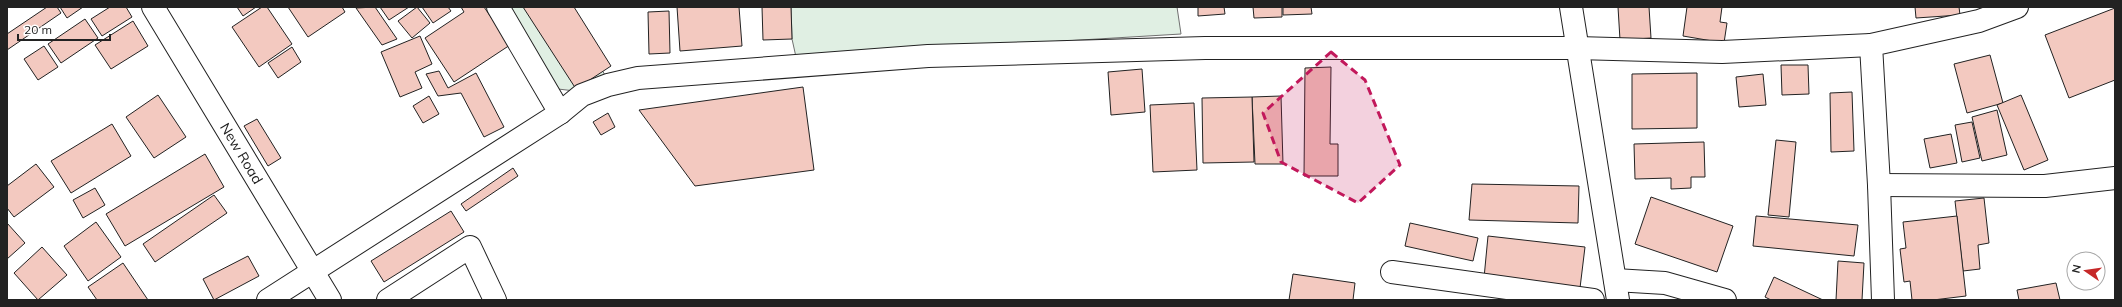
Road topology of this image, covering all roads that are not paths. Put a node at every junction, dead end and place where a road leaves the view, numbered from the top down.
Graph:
1 (153, 7) edge
2 (498, 7) edge
3 (1571, 7) edge
4 (2017, 7) edge
5 (1870, 45) junction
6 (1577, 48) junction
7 (560, 113) junction
8 (2115, 178) edge
9 (1879, 185) junction
10 (313, 272) junction
11 (1392, 272) dead end
12 (1616, 290) edge
13 (268, 300) edge
14 (330, 300) edge
15 (388, 300) edge
16 (495, 300) edge
17 (1592, 300) edge
18 (1726, 300) edge
19 (1883, 300) edge

1 - 10 street, New Road
2 - 7 street
3 - 6 street
4 - 5 street
5 - 6 street
5 - 9 street
6 - 7 street
6 - 12 street
7 - 10 street
8 - 9 street
9 - 19 street
10 - 13 street
10 - 14 street, New Road
11 - 17 street
12 - 18 street
15 - 16 street

